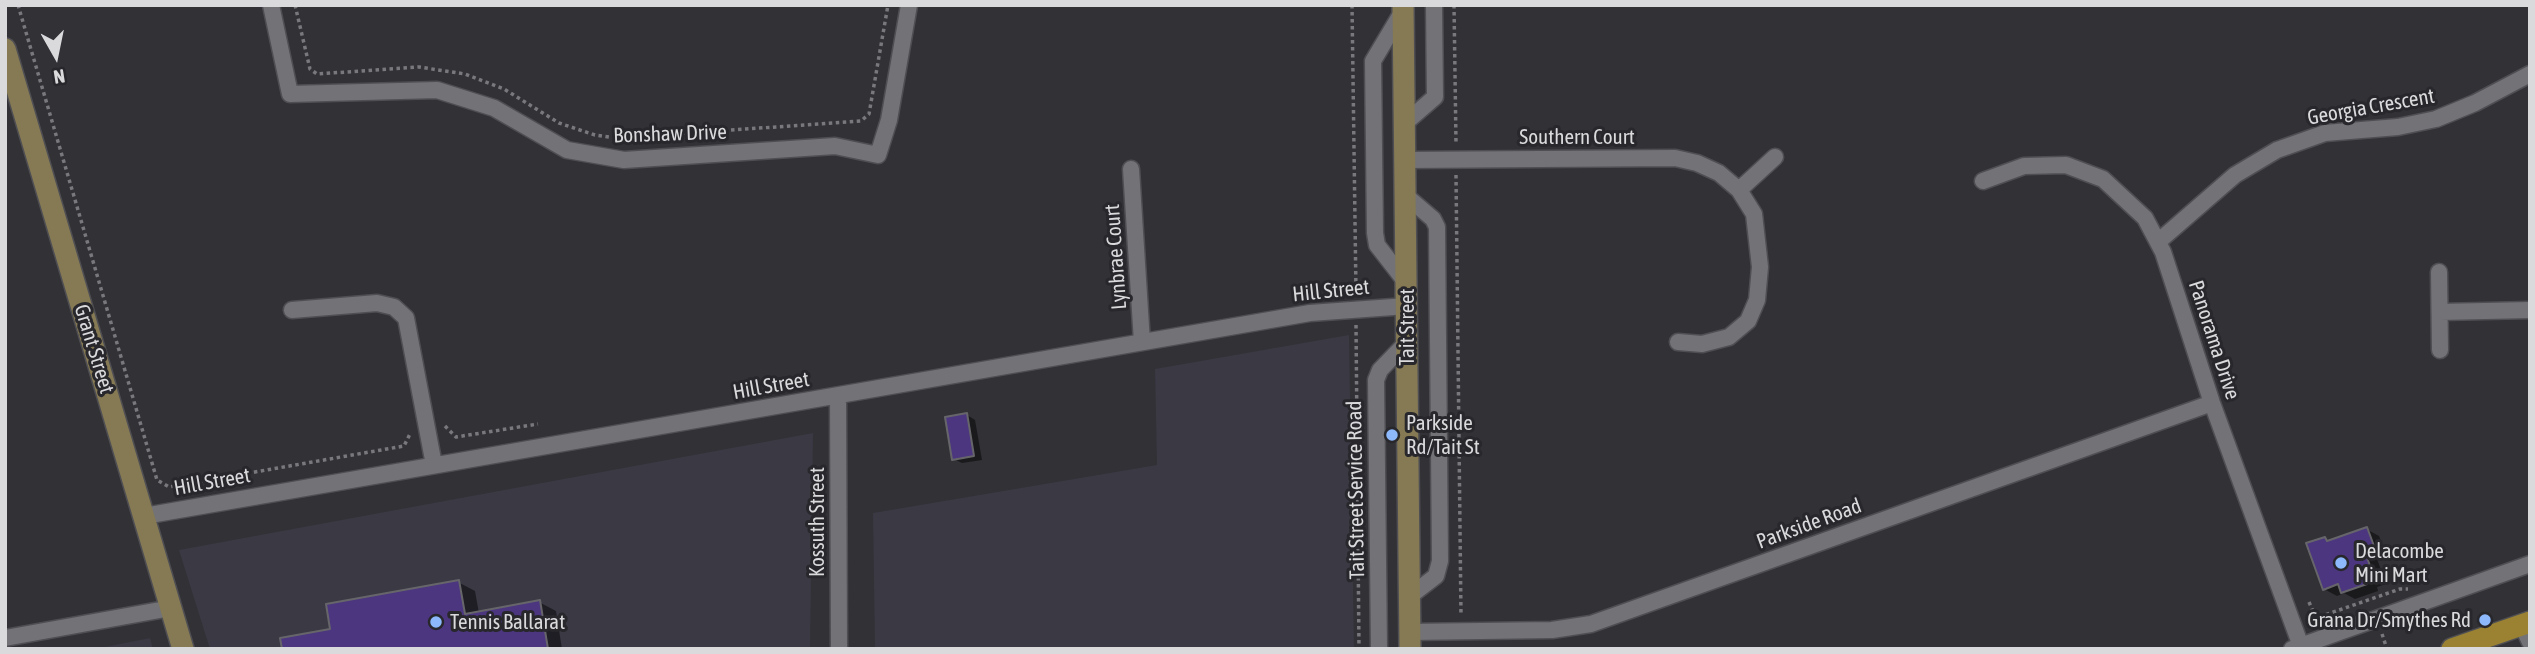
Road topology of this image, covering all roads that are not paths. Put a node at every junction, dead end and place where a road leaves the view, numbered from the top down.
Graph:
1 (271, 5) edge
2 (909, 5) edge
3 (1434, 5) edge
4 (1404, 6) edge
5 (5, 49) edge
6 (2530, 74) edge
7 (1405, 123) junction
8 (1776, 158) dead end
9 (1405, 160) junction
10 (1131, 169) dead end
11 (1983, 181) dead end
12 (1739, 190) junction
13 (1405, 195) junction
14 (2159, 241) junction
15 (2439, 272) dead end
16 (1406, 283) junction
17 (1407, 306) junction
18 (292, 310) dead end
19 (2530, 310) edge
20 (2440, 312) junction
21 (1142, 342) junction
22 (1407, 342) junction
23 (1678, 342) dead end
24 (2440, 350) dead end
25 (838, 396) junction
26 (2212, 403) junction
27 (434, 465) junction
28 (144, 516) junction
29 (2530, 564) edge
30 (1410, 596) junction
31 (171, 608) junction
32 (2527, 629) edge
33 (5, 638) edge
34 (1410, 640) edge
35 (2298, 648) edge
36 (183, 649) edge
37 (839, 649) edge
38 (1379, 649) edge
39 (2452, 649) edge

1 - 2 street, Bonshaw Drive
3 - 7 street
4 - 7 street, Tait Street
4 - 16 street
5 - 28 street, Grant Street
6 - 14 street, Georgia Crescent
7 - 9 street, Tait Street
8 - 12 street
9 - 12 street, Southern Court
9 - 13 street, Tait Street
10 - 21 street, Lynbrae Court
11 - 14 street, Panorama Drive
12 - 23 street, Southern Court
13 - 16 street, Tait Street
13 - 30 street
14 - 26 street, Panorama Drive
15 - 20 street
16 - 17 street, Tait Street
17 - 21 street, Hill Street
17 - 22 street, Tait Street
18 - 27 street
19 - 20 street
20 - 24 street
21 - 25 street, Hill Street
22 - 30 street, Tait Street
22 - 38 street, Tait Street Service Road
25 - 27 street, Hill Street
25 - 37 street, Kossuth Street
26 - 34 street, Parkside Road
26 - 35 street, Panorama Drive
27 - 28 street, Hill Street
28 - 31 street, Grant Street
29 - 35 street
30 - 34 street, Tait Street
31 - 33 street
31 - 36 street, Grant Street
32 - 39 main road

